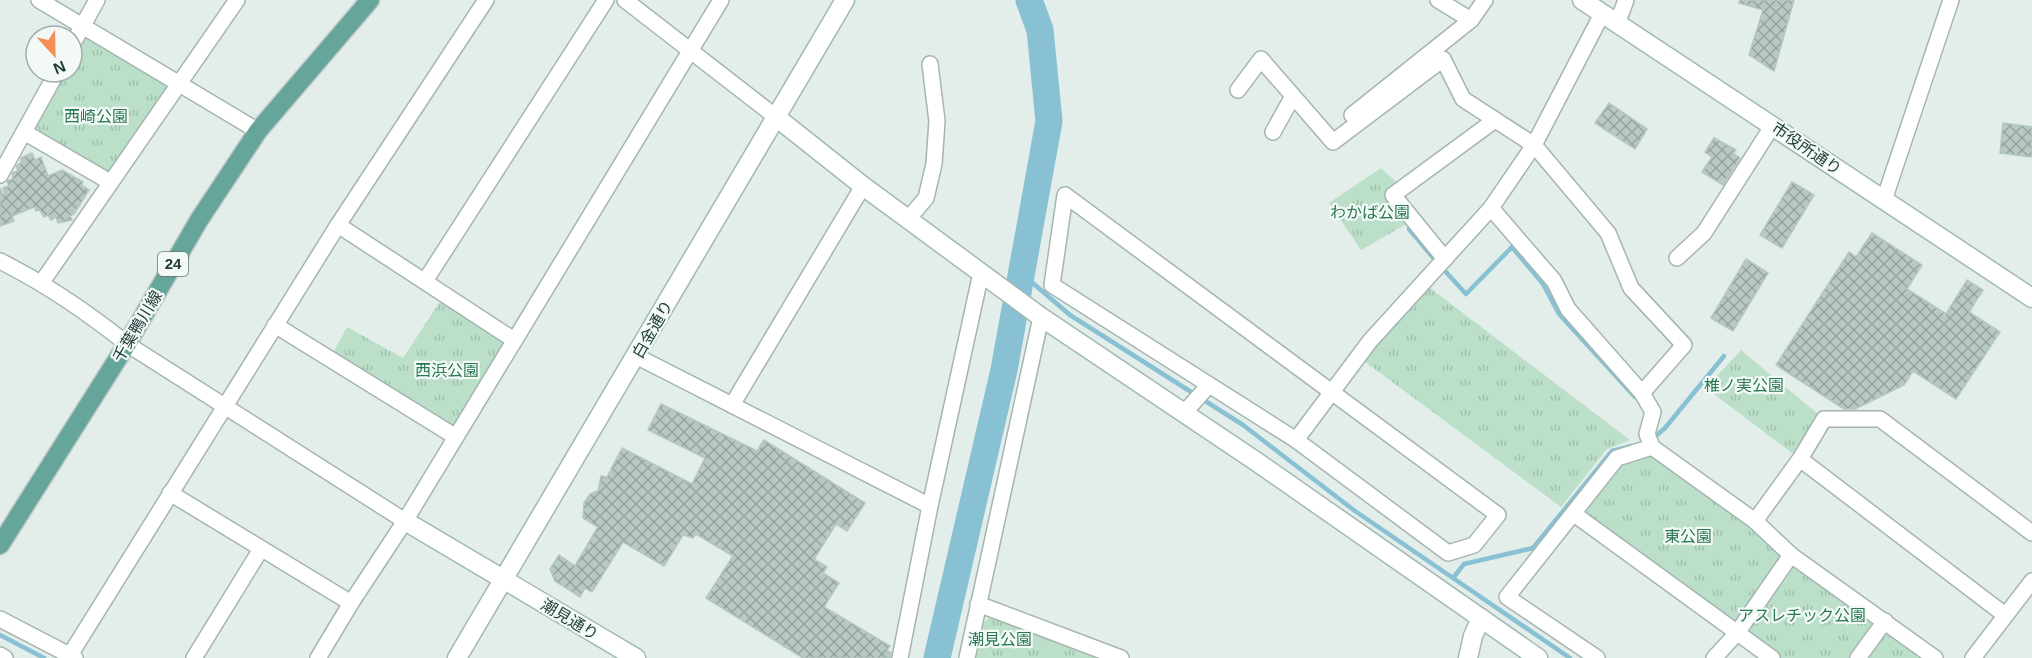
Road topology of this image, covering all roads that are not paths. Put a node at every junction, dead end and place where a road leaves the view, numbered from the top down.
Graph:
1 (39, 0) edge
2 (97, 0) edge
3 (237, 0) edge
4 (369, 0) edge
5 (486, 0) edge
6 (606, 0) edge
7 (625, 0) edge
8 (721, 0) edge
9 (845, 0) edge
10 (1438, 0) edge
11 (1485, 0) edge
12 (1582, 0) edge
13 (1626, 0) edge
14 (1951, 0) edge
15 (1610, 19) junction
16 (1471, 20) junction
17 (80, 24) edge
18 (84, 24) edge
19 (84, 27) edge
20 (691, 50) junction
21 (930, 64) dead end
22 (50, 84) edge
23 (179, 86) junction
24 (1238, 90) dead end
25 (1293, 96) junction
26 (776, 117) junction
27 (1495, 120) junction
28 (1773, 125) junction
29 (258, 131) junction
30 (24, 132) junction
31 (1273, 132) dead end
32 (1327, 135) junction
33 (1534, 145) junction
34 (0, 175) edge
35 (110, 182) junction
36 (863, 186) junction
37 (1884, 200) junction
38 (1491, 208) junction
39 (908, 219) junction
40 (338, 225) junction
41 (1677, 258) dead end
42 (1445, 259) junction
43 (0, 261) edge
44 (981, 273) junction
45 (425, 280) junction
46 (42, 282) junction
47 (2032, 298) edge
48 (1041, 317) junction
49 (275, 324) junction
50 (514, 340) junction
51 (128, 344) junction
52 (636, 356) junction
53 (1209, 385) junction
54 (1333, 392) junction
55 (1642, 393) junction
56 (732, 405) junction
57 (226, 406) junction
58 (1184, 413) junction
59 (456, 437) junction
60 (1296, 440) junction
61 (1652, 447) junction
62 (1800, 459) junction
63 (170, 493) junction
64 (930, 506) junction
65 (1574, 514) junction
66 (405, 521) junction
67 (1755, 521) junction
68 (2032, 533) edge
69 (0, 545) edge
70 (261, 549) junction
71 (1791, 555) junction
72 (504, 580) junction
73 (2032, 581) edge
74 (351, 603) junction
75 (978, 604) junction
76 (2005, 615) junction
77 (1481, 618) junction
78 (0, 619) edge
79 (1885, 621) junction
80 (1737, 633) junction
81 (0, 655) edge
82 (72, 656) edge
83 (5, 658) edge
84 (194, 658) edge
85 (318, 658) edge
86 (457, 658) edge
87 (636, 658) edge
88 (900, 658) edge
89 (967, 658) edge
90 (1121, 658) edge
91 (1468, 658) edge
92 (1538, 658) edge
93 (1597, 658) edge
94 (1714, 658) edge
95 (1772, 658) edge
96 (1858, 658) edge
97 (1935, 658) edge
98 (1973, 658) edge

1 - 17 street
2 - 18 street
3 - 23 street
4 - 29 main road, 千葉鴨川線 / 24
5 - 40 street
6 - 45 street
7 - 20 street
8 - 20 street
9 - 26 street, 白金通り
10 - 16 street
11 - 16 street
12 - 15 street, 市役所通り
13 - 15 street
14 - 37 street
15 - 28 street, 市役所通り
15 - 33 street
16 - 32 street
19 - 23 street
20 - 26 street
20 - 50 street
21 - 39 street
22 - 30 street
23 - 29 street
23 - 35 street
24 - 25 street
25 - 31 street
25 - 32 street
26 - 36 street
26 - 52 street, 白金通り
27 - 32 street
27 - 33 street
27 - 42 street
28 - 37 street, 市役所通り
28 - 41 street
29 - 51 main road, 千葉鴨川線 / 24
30 - 34 street
30 - 35 street
33 - 38 street
33 - 55 street
35 - 46 street
36 - 39 street
36 - 56 street
37 - 47 street, 市役所通り
38 - 42 street
38 - 55 street
39 - 44 street
40 - 45 street
40 - 49 street
42 - 54 street
43 - 46 street
44 - 48 street
44 - 64 street
45 - 50 street
46 - 51 street
48 - 58 street
48 - 75 street
49 - 57 street
49 - 59 street
50 - 59 street
51 - 57 street
51 - 69 main road, 千葉鴨川線 / 24
52 - 56 street
52 - 72 street, 白金通り
53 - 54 street
53 - 58 street
53 - 60 street
54 - 60 street
54 - 60 street
55 - 61 street
56 - 64 street
57 - 63 street
57 - 66 street
58 - 77 street
59 - 66 street
61 - 65 street
61 - 67 street
62 - 67 street
62 - 68 street
62 - 76 street
63 - 70 street
63 - 82 street
64 - 88 street
65 - 80 street
65 - 93 street
66 - 72 street, 潮見通り
66 - 74 street
67 - 71 street
70 - 74 street
70 - 84 street
71 - 79 street
71 - 80 street
72 - 86 street, 白金通り
72 - 87 street, 潮見通り
73 - 76 street
74 - 85 street
75 - 89 street
75 - 90 street
76 - 98 street
77 - 91 street
77 - 92 street
78 - 82 street
79 - 96 street
79 - 97 street
80 - 94 street
80 - 95 street
81 - 83 street

